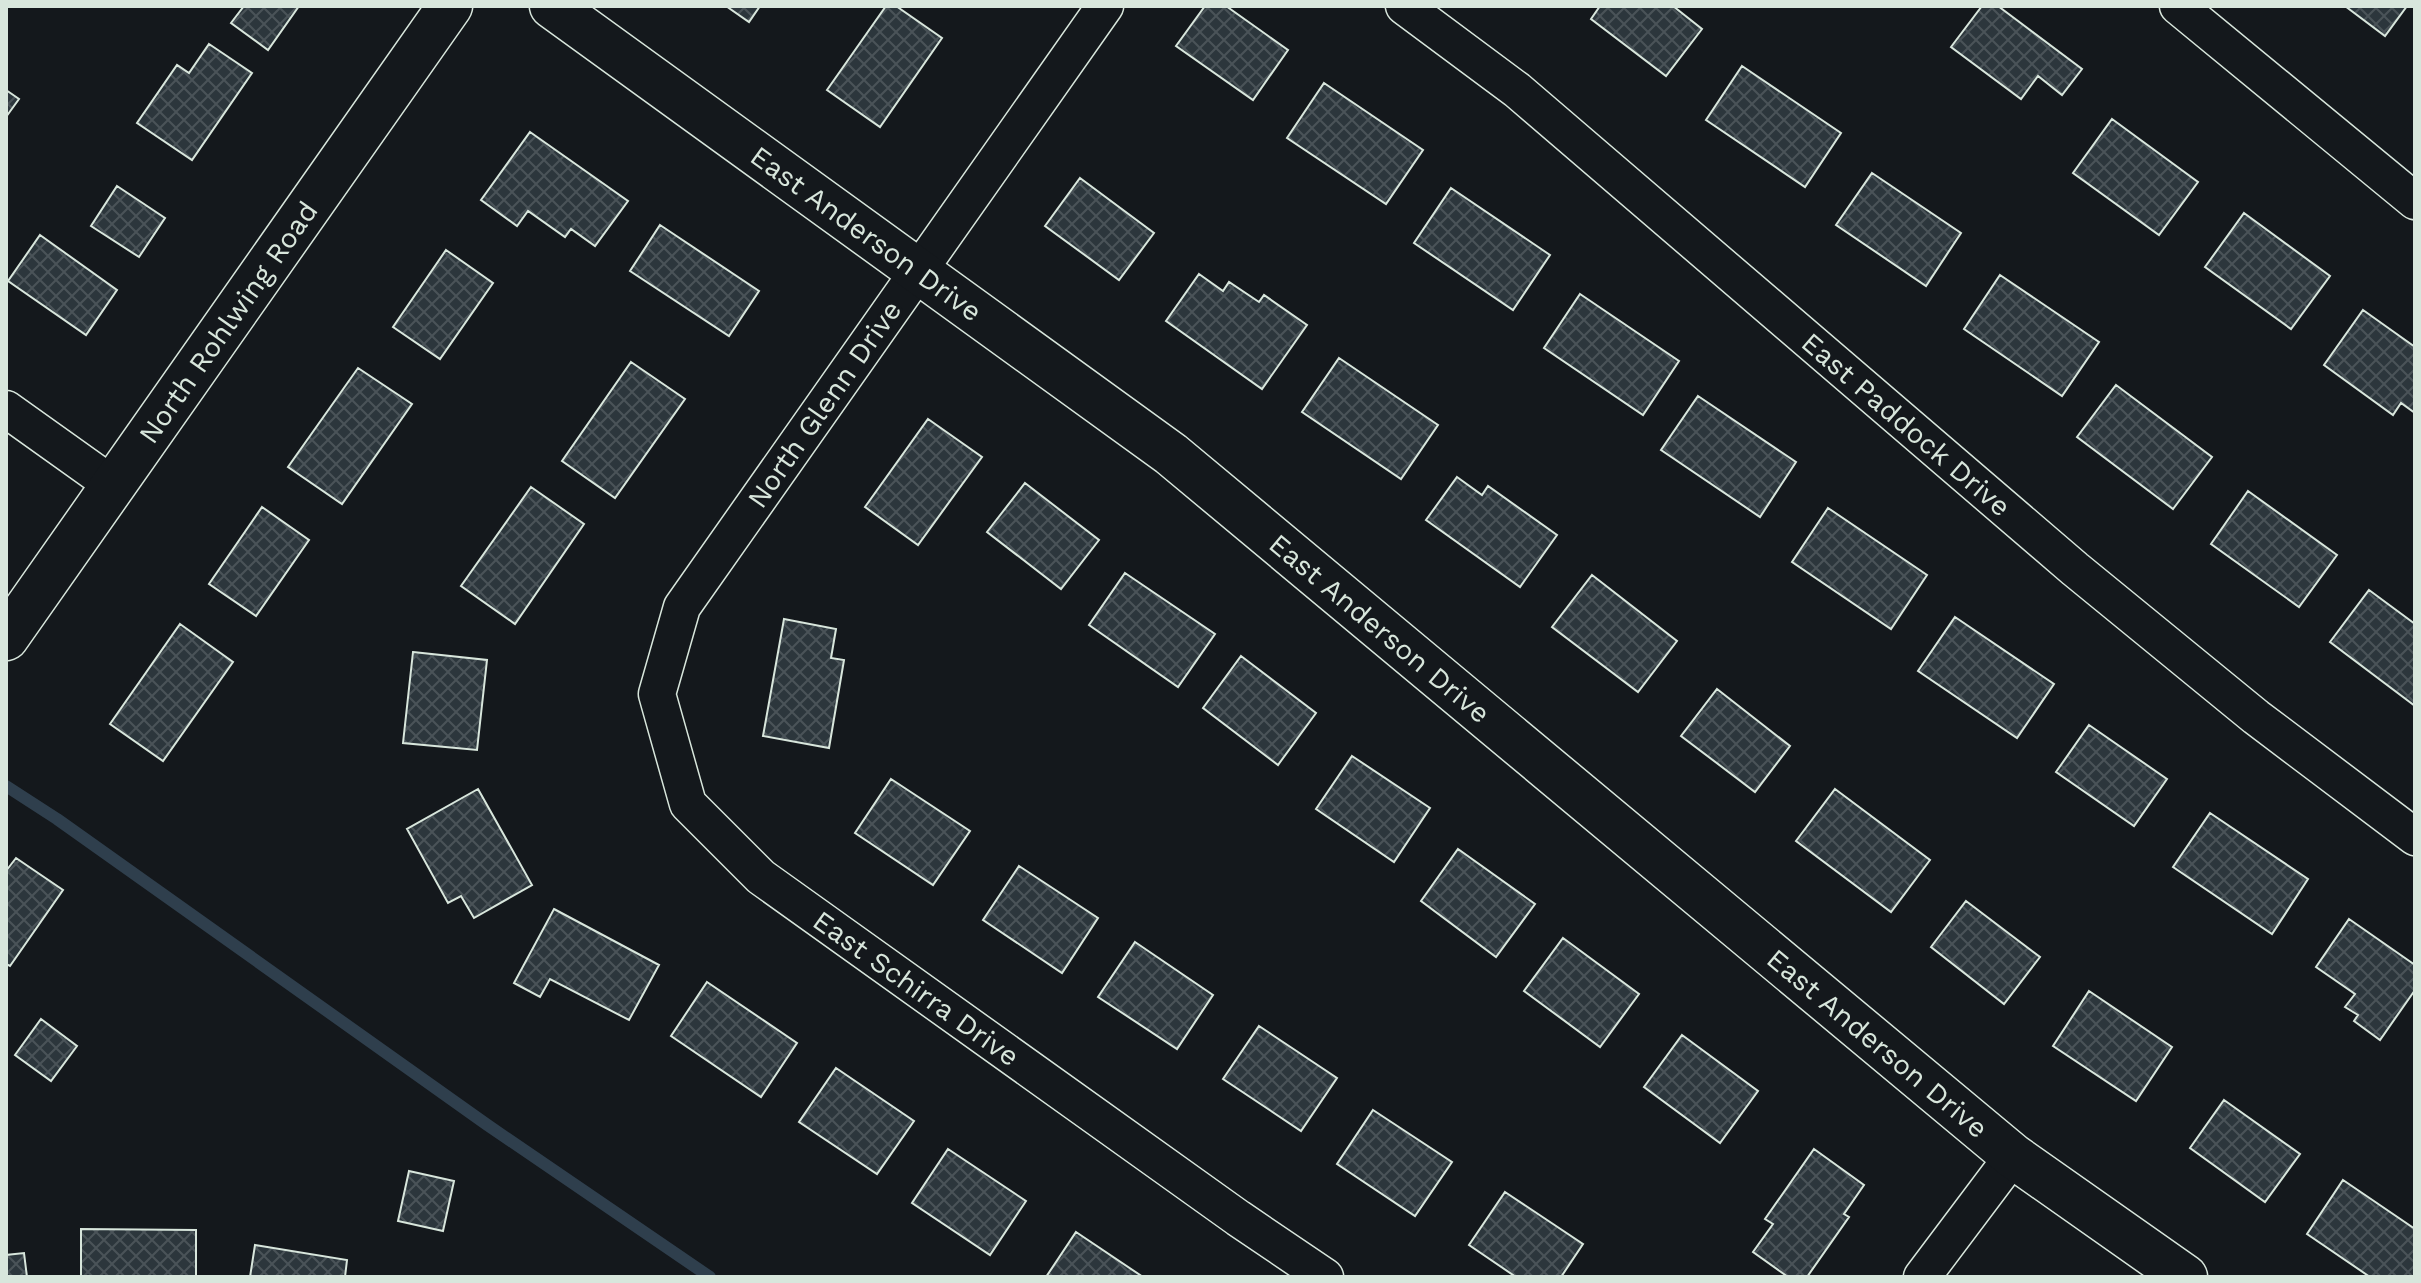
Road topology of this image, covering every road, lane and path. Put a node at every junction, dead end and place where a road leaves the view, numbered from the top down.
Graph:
1 (450, 6) edge
2 (552, 6) edge
3 (1105, 6) edge
4 (1404, 6) edge
5 (2178, 6) edge
6 (2415, 201) edge
7 (917, 273) junction
8 (6, 409) edge
9 (114, 486) junction
10 (682, 607) joint
11 (6, 638) edge
12 (2415, 837) edge
13 (2013, 1156) junction
14 (1325, 1277) edge
15 (1922, 1277) edge
16 (2185, 1277) edge

1 - 9 street, North Rohlwing Road
2 - 7 street, East Anderson Drive
3 - 7 street, North Glenn Drive
4 - 12 street, East Paddock Drive
5 - 6 street
7 - 10 street, North Glenn Drive
7 - 13 street, East Anderson Drive
8 - 9 street
9 - 11 street, North Rohlwing Road
10 - 14 street, East Schirra Drive
13 - 15 street
13 - 16 street, East Anderson Drive

